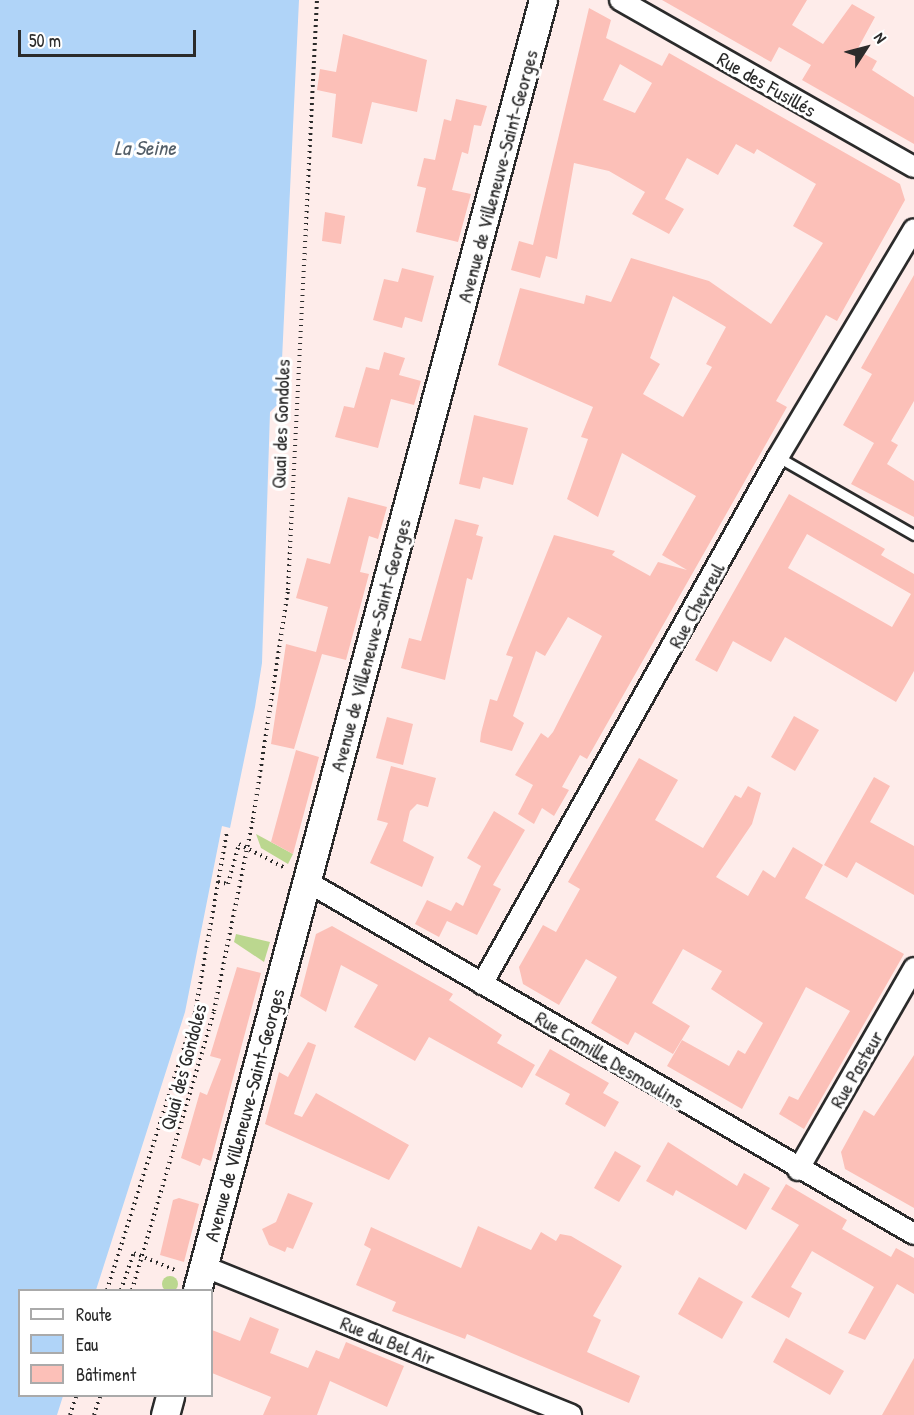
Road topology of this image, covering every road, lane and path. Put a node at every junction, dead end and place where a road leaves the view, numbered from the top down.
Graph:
1 (317, 0) edge
2 (543, 0) edge
3 (620, 0) edge
4 (914, 167) edge
5 (914, 229) edge
6 (778, 457) junction
7 (914, 535) edge
8 (227, 831) dead end
9 (248, 846) junction
10 (298, 876) junction
11 (218, 882) junction
12 (914, 968) edge
13 (482, 984) junction
14 (798, 1170) junction
15 (914, 1234) edge
16 (142, 1258) junction
17 (196, 1277) edge
18 (107, 1289) edge
19 (121, 1289) edge
20 (132, 1289) edge
21 (75, 1397) edge
22 (99, 1397) edge
23 (170, 1397) edge
24 (70, 1415) edge
25 (94, 1415) edge
26 (165, 1415) edge
27 (571, 1415) edge

1 - 9 path, Quai des Gondoles
2 - 10 main road, Avenue de Villeneuve-Saint-Georges
3 - 4 street, Rue des Fusillés
5 - 6 street, Rue Chevreul
6 - 7 lane
6 - 13 street, Rue Chevreul
8 - 11 path
9 - 10 path
9 - 11 path
9 - 16 path, Quai des Gondoles
10 - 13 street, Rue Camille Desmoulins
10 - 17 main road, Avenue de Villeneuve-Saint-Georges
11 - 18 path
12 - 14 street, Rue Pasteur
13 - 14 street, Rue Camille Desmoulins
14 - 15 street, Rue Camille Desmoulins
16 - 17 path
16 - 19 path
16 - 20 path, Quai des Gondoles
17 - 27 street, Rue du Bel Air
21 - 24 path
22 - 25 path
23 - 26 main road

